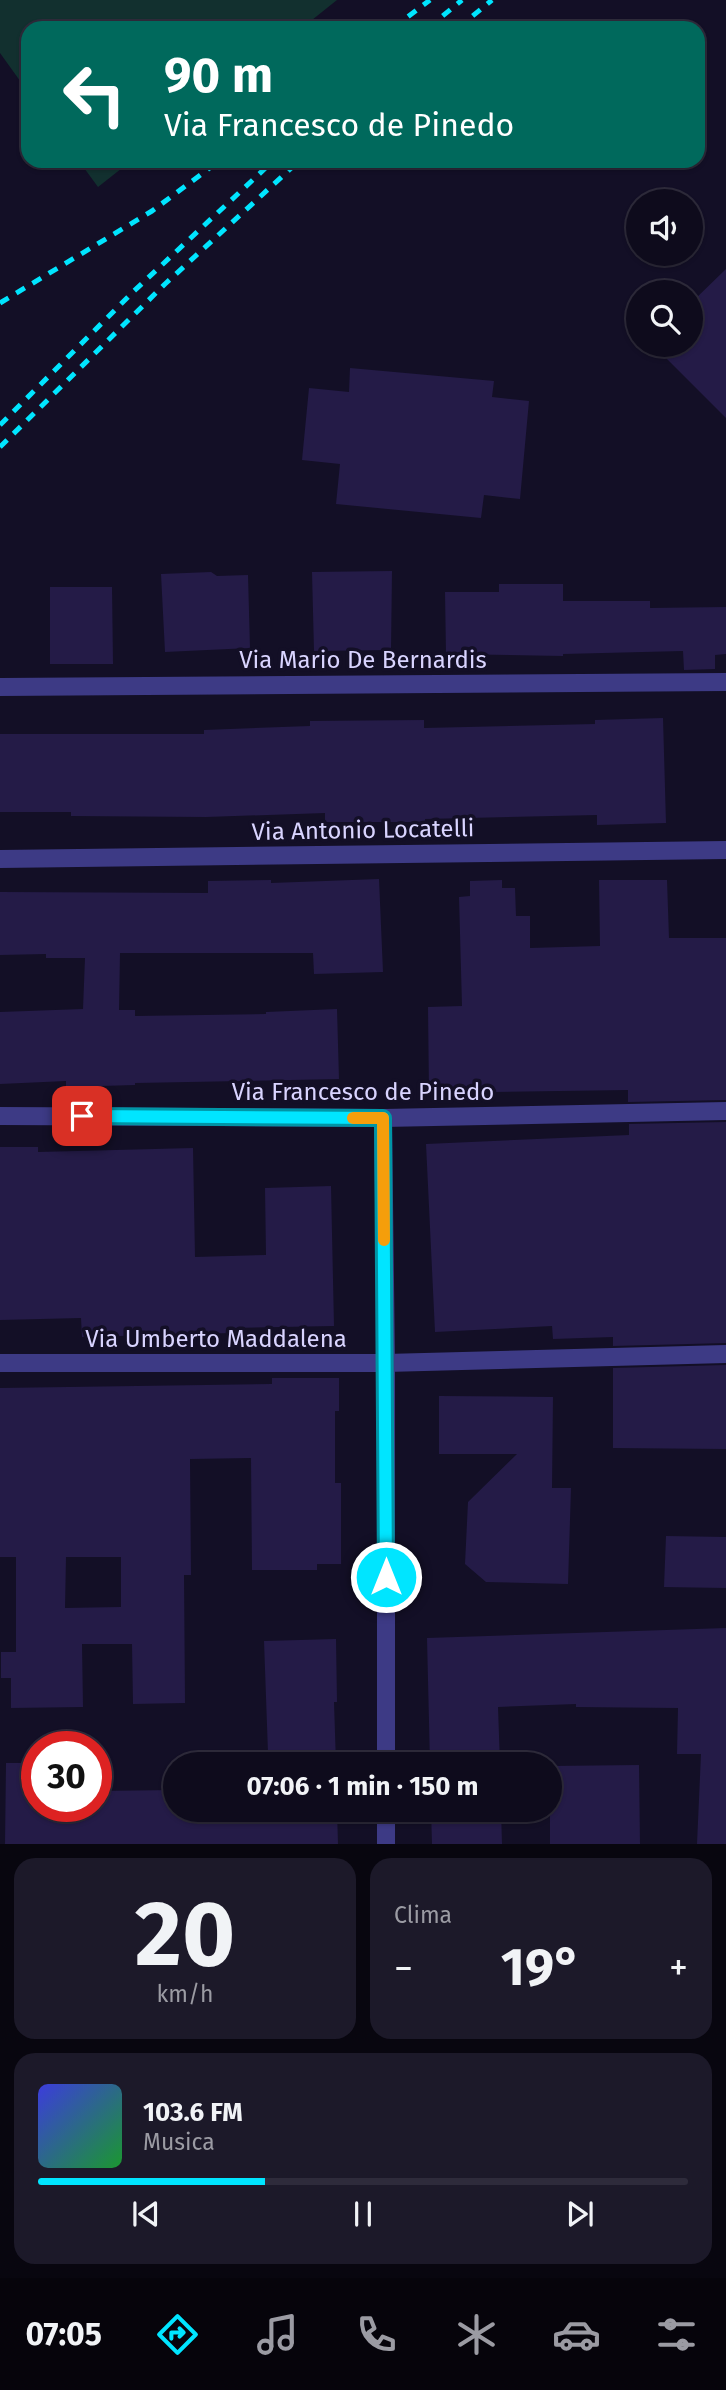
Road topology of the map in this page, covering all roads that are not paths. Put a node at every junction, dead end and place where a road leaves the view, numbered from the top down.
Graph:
1 (726, 682) edge
2 (0, 687) edge
3 (726, 850) edge
4 (0, 859) edge
5 (726, 1111) edge
6 (0, 1116) edge
7 (383, 1118) junction
8 (726, 1354) edge
9 (0, 1363) edge
10 (386, 1363) junction
11 (386, 1752) edge
12 (386, 1822) edge
13 (386, 1844) edge

1 - 2 street, Via Mario De Bernardis
3 - 4 street, Via Antonio Locatelli
5 - 7 street, Via Francesco de Pinedo
6 - 7 street, Via Francesco de Pinedo
7 - 10 street
8 - 10 street, Via Umberto Maddalena
9 - 10 street, Via Umberto Maddalena
10 - 11 street
12 - 13 street

